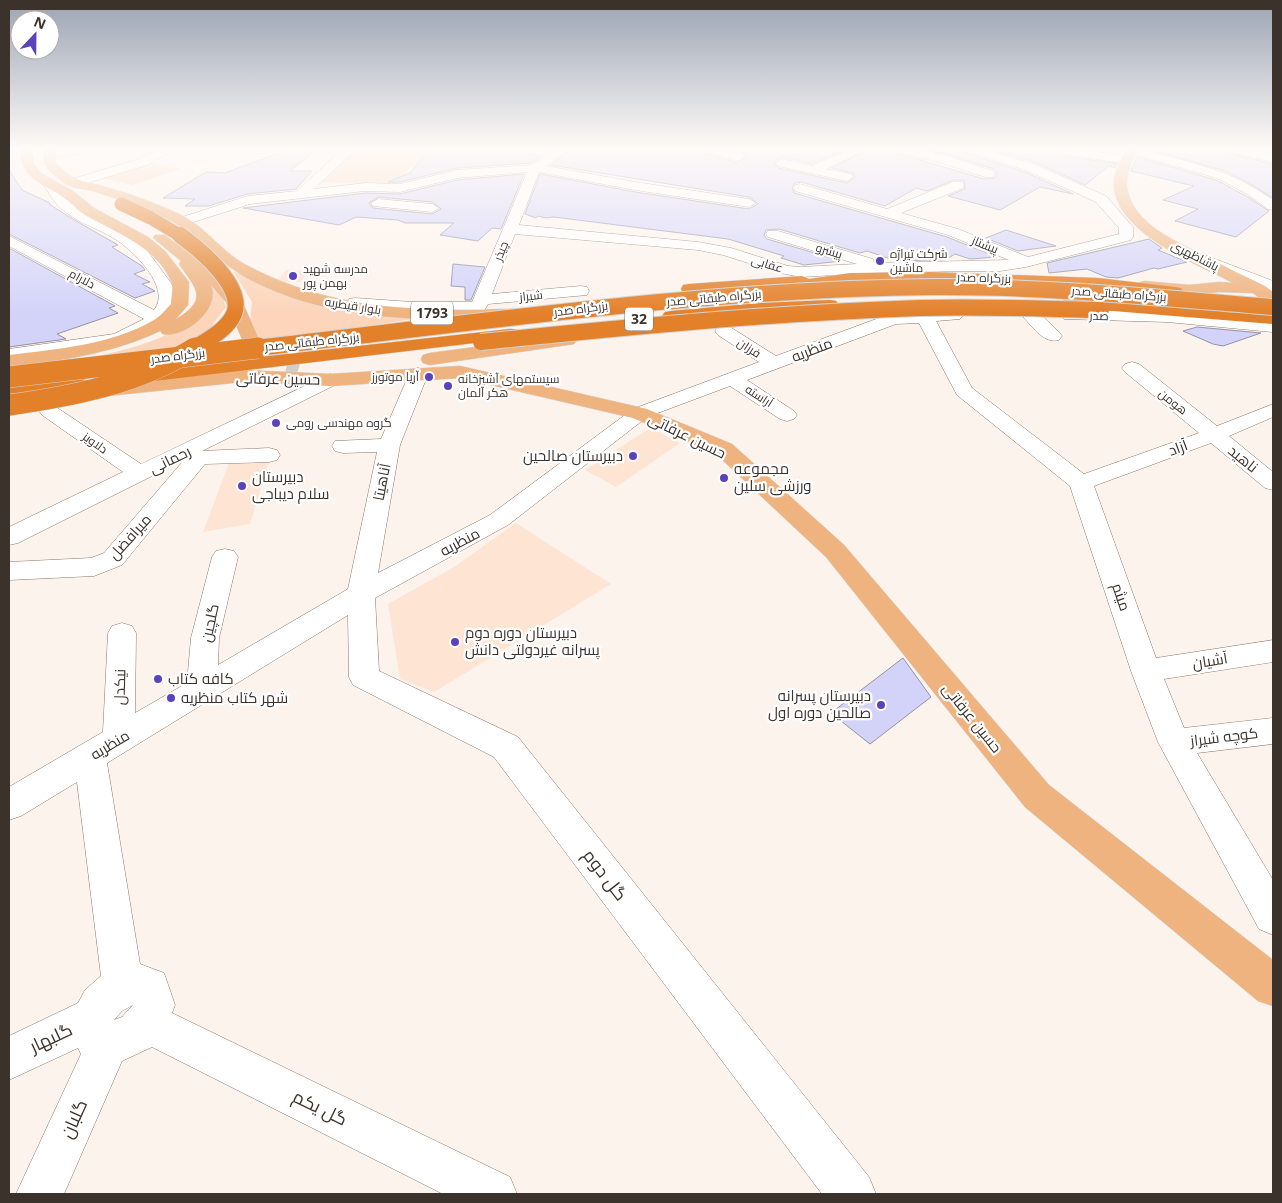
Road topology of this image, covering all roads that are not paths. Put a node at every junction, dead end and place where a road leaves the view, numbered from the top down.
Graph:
1 (63, 203) edge
2 (82, 203) edge
3 (98, 203) edge
4 (136, 203) edge
5 (224, 203) edge
6 (521, 203) edge
7 (852, 203) edge
8 (915, 203) edge
9 (1105, 203) edge
10 (1128, 203) edge
11 (121, 204) edge
12 (378, 204) joint
13 (432, 208) dead end
14 (366, 212) dead end
15 (889, 214) junction
16 (184, 221) junction
17 (510, 229) junction
18 (773, 234) dead end
19 (9, 240) edge
20 (176, 249) junction
21 (1200, 259) joint
22 (1026, 262) junction
23 (886, 267) junction
24 (850, 278) junction
25 (581, 291) dead end
26 (305, 297) junction
27 (1268, 298) edge
28 (870, 303) junction
29 (479, 304) junction
30 (560, 312) junction
31 (1030, 314) junction
32 (924, 315) junction
33 (155, 318) junction
34 (1273, 318) edge
35 (1273, 327) edge
36 (724, 331) dead end
37 (1054, 336) dead end
38 (245, 346) junction
39 (360, 350) junction
40 (9, 355) edge
41 (9, 361) edge
42 (775, 364) junction
43 (299, 367) tunnel mouth
44 (1132, 368) dead end
45 (9, 370) edge
46 (418, 374) junction
47 (9, 376) edge
48 (731, 378) junction
49 (330, 380) junction
50 (9, 390) edge
51 (9, 394) edge
52 (9, 398) edge
53 (9, 405) edge
54 (1273, 410) edge
55 (49, 411) dead end
56 (640, 413) junction
57 (787, 415) dead end
58 (1214, 435) junction
59 (389, 445) junction
60 (343, 446) dead end
61 (269, 454) dead end
62 (140, 474) junction
63 (1082, 483) junction
64 (1273, 483) edge
65 (9, 537) edge
66 (225, 558) dead end
67 (9, 571) edge
68 (361, 594) junction
69 (122, 633) dead end
70 (1273, 652) edge
71 (1146, 671) junction
72 (202, 690) junction
73 (1273, 731) edge
74 (1174, 742) junction
75 (104, 748) junction
76 (9, 805) edge
77 (1273, 916) edge
78 (1273, 986) edge
79 (135, 1004) junction
80 (100, 1031) junction
81 (9, 1058) edge
82 (40, 1194) edge
83 (494, 1194) edge
84 (852, 1194) edge

1 - 33 street
2 - 41 main road
3 - 20 main road, بلوار قیطریه / 1793
4 - 16 main road, بلوار قیطریه / 1793
5 - 16 street
6 - 17 street, چیذر
7 - 15 street, پیشتاز
8 - 15 street
9 - 22 street
10 - 21 main road, پاشاظهری
11 - 53 highway, bridge
12 - 13 street
12 - 14 street
15 - 22 street, پیشتاز
16 - 26 main road, بلوار قیطریه / 1793
17 - 23 street, عقابی
17 - 29 street, چیذر
18 - 23 street, پیشرو
19 - 33 street, دلارام
20 - 38 main road, بلوار قیطریه / 1793
20 - 45 main road
21 - 27 street
22 - 23 street, عقابی
24 - 27 highway, بزرگراه صدر / 32
24 - 30 highway, بزرگراه صدر / 32
24 - 38 highway, bridge
25 - 29 street, شیراز
26 - 29 street, شیراز
26 - 30 main road, بلوار قیطریه / 1793
27 - 38 highway, بزرگراه طبقاتی صدر, bridge
28 - 34 highway, بزرگراه صدر / 32
28 - 43 main road
28 - 51 highway, بزرگراه صدر / 32
30 - 47 highway, بزرگراه صدر / 32
31 - 32 street, صدر
31 - 35 street, صدر
31 - 37 street
32 - 42 street, منظریه
32 - 63 street
33 - 40 street
34 - 39 highway, bridge
34 - 39 highway, بزرگراه طبقاتی صدر
36 - 42 street, فرزان
38 - 47 highway, بزرگراه طبقاتی صدر, bridge
39 - 50 highway, بزرگراه طبقاتی صدر, bridge
42 - 48 street, منظریه
44 - 58 street, هومن
46 - 49 main road, حسین عرفاتی
46 - 56 main road, حسین عرفاتی
46 - 59 street, آناهیتا
48 - 56 street, منظریه
48 - 57 street, آراسته
49 - 52 main road, حسین عرفاتی
49 - 62 street, رحمانی
54 - 58 street, آزاد
55 - 62 street, دلاویز
56 - 68 street, منظریه
56 - 78 main road, حسین عرفاتی
58 - 63 street, آزاد
58 - 64 street, ناهید
59 - 60 street
59 - 68 street, آناهیتا
61 - 67 street, میرافضل
62 - 65 street, رحمانی
63 - 71 street, میثم
66 - 72 street, گلچین
68 - 72 street, منظریه
68 - 84 street, گل دوم
69 - 75 street, نیکدل
70 - 71 street, آشیان
71 - 74 street, میثم
72 - 75 street, منظریه
73 - 74 street, کوچه شیراز
74 - 77 street, میثم
75 - 76 street, منظریه
75 - 79 street
79 - 80 street, گلبهار
79 - 83 street, گل یکم
80 - 81 street, گلبهار
80 - 82 street, گلبان

